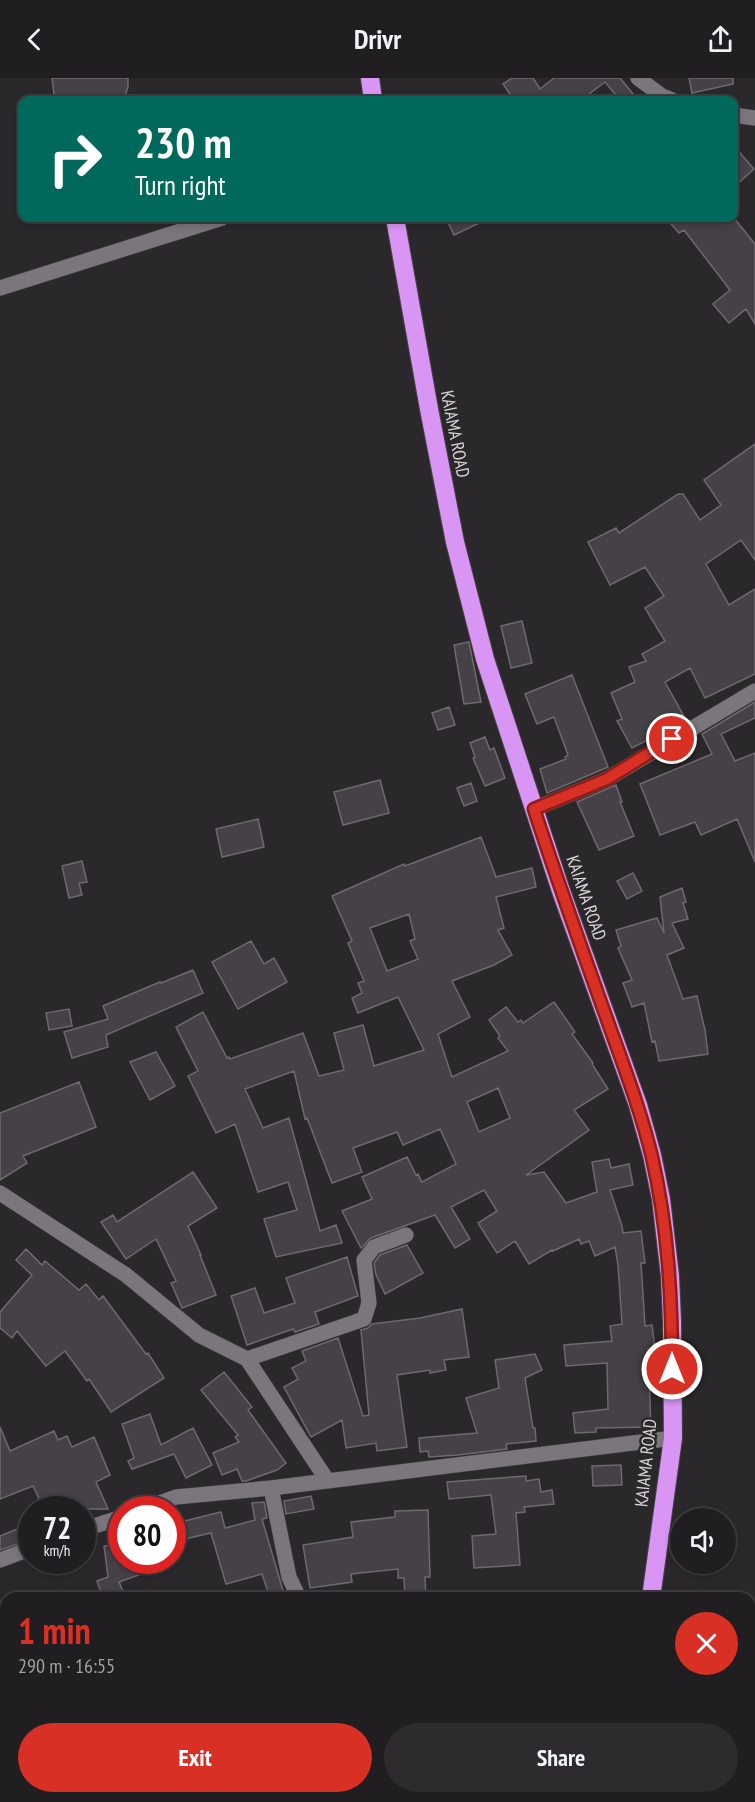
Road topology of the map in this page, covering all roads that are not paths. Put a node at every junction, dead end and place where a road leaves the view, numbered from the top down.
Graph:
1 (369, 78) edge
2 (638, 78) edge
3 (373, 96) edge
4 (662, 96) edge
5 (738, 116) edge
6 (755, 118) edge
7 (209, 222) edge
8 (396, 222) edge
9 (0, 288) edge
10 (755, 691) edge
11 (534, 809) junction
12 (0, 1193) edge
13 (406, 1235) dead end
14 (247, 1359) junction
15 (673, 1438) junction
16 (327, 1480) junction
17 (271, 1488) junction
18 (186, 1496) edge
19 (18, 1553) edge
20 (0, 1560) edge
21 (296, 1592) edge
22 (652, 1592) edge

1 - 3 highway
2 - 4 street
5 - 6 street
7 - 9 street
8 - 11 highway, KAIAMA ROAD
10 - 11 street
11 - 15 highway, KAIAMA ROAD
12 - 14 street
13 - 14 street
14 - 16 street
15 - 16 street
15 - 22 highway, KAIAMA ROAD
16 - 17 street
17 - 18 street
17 - 21 street
19 - 20 street

